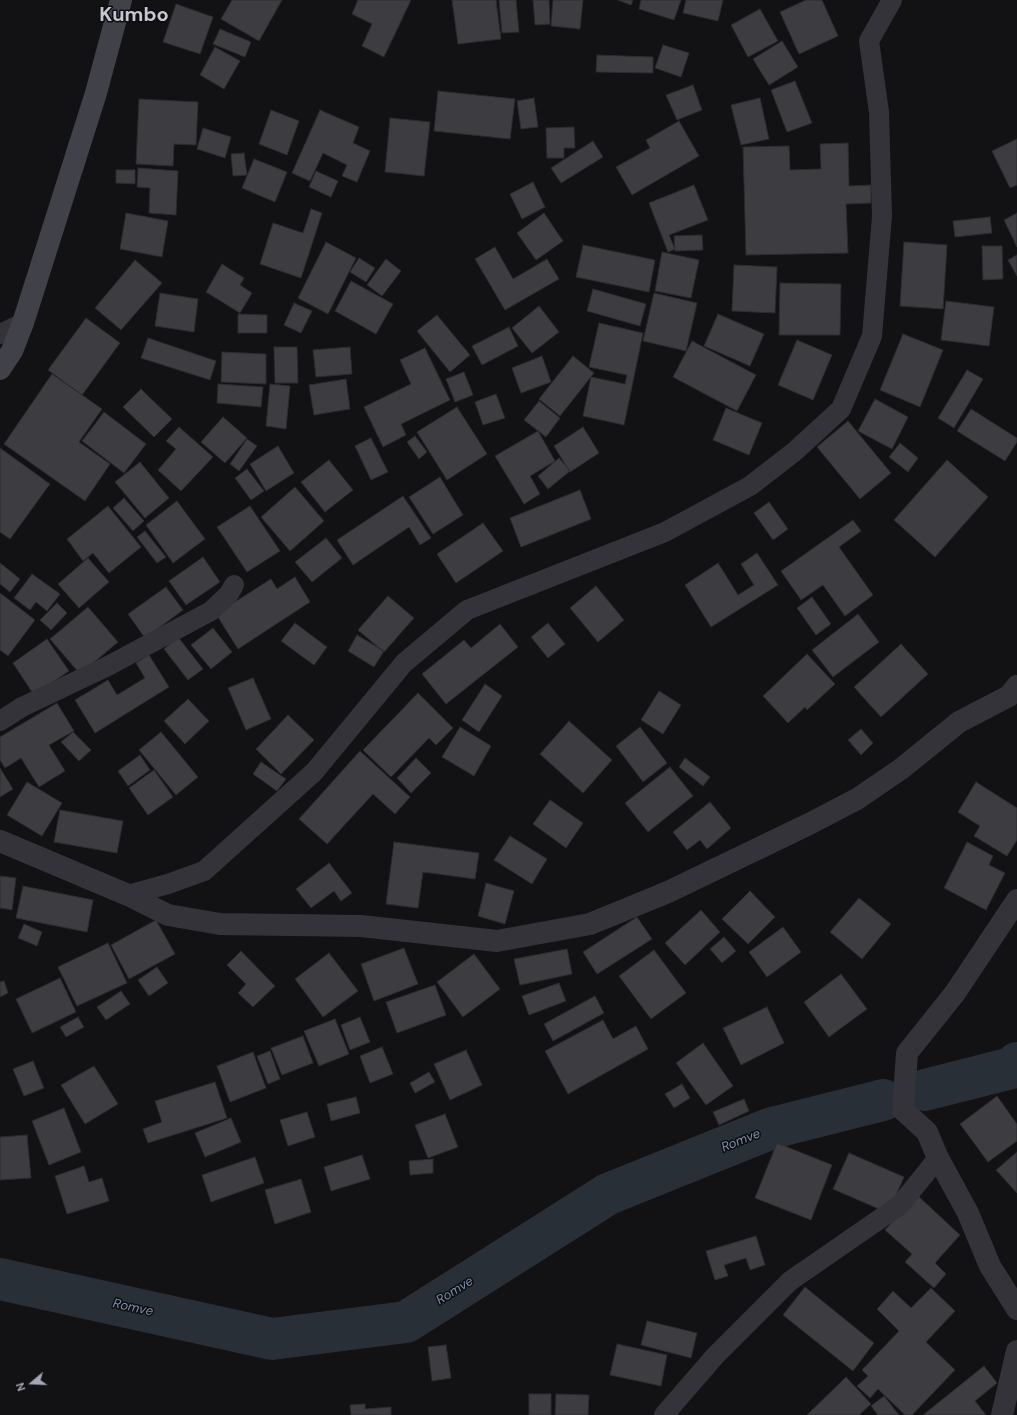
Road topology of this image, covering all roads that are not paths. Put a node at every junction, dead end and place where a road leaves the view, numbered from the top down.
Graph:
1 (121, 0) edge
2 (892, 0) edge
3 (23, 323) junction
4 (0, 334) edge
5 (0, 369) edge
6 (234, 585) dead end
7 (1017, 686) edge
8 (0, 720) edge
9 (0, 841) edge
10 (128, 895) junction
11 (1017, 900) edge
12 (938, 1158) junction
13 (1017, 1309) edge
14 (1017, 1351) edge
15 (664, 1415) edge
16 (1002, 1415) edge

1 - 3 main road
2 - 10 street
3 - 4 street
3 - 5 main road
6 - 8 street
7 - 10 street
9 - 10 street
11 - 12 street
12 - 13 street
12 - 15 street
14 - 16 street

